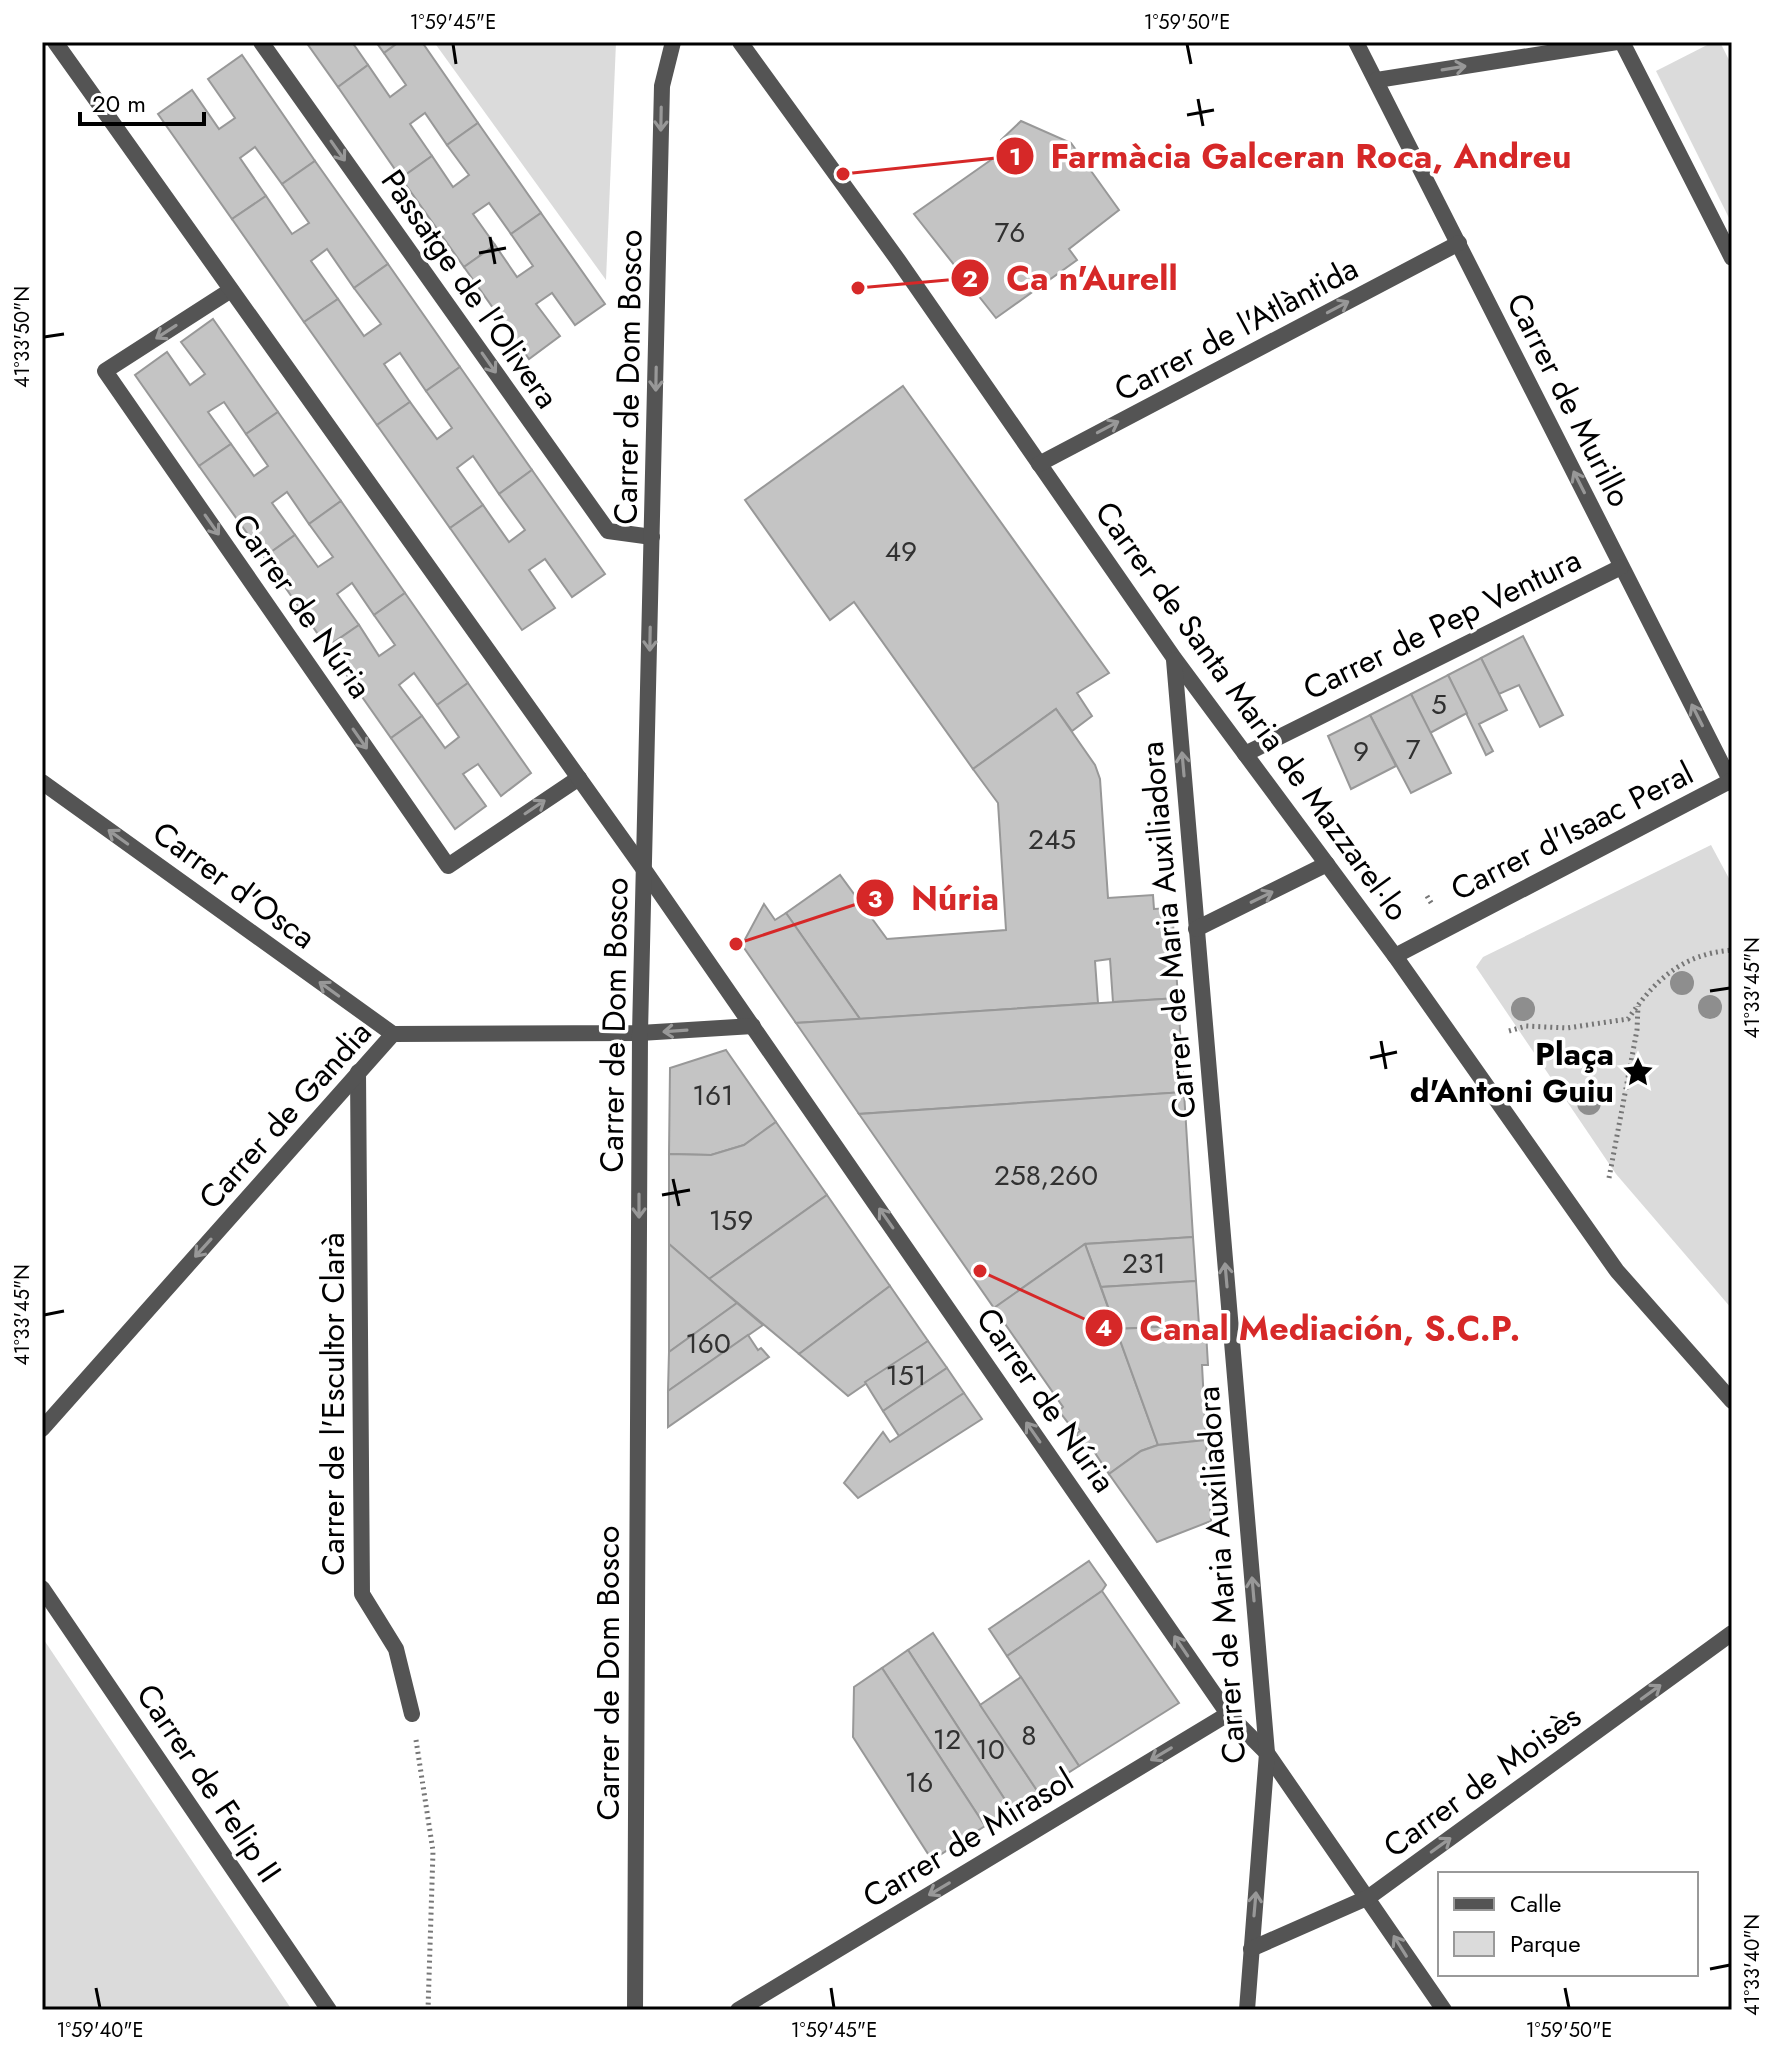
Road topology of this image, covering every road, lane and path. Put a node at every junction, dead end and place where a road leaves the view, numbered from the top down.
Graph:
1 (55, 42) edge
2 (261, 42) edge
3 (673, 42) edge
4 (740, 42) edge
5 (1356, 42) edge
6 (1620, 42) edge
7 (1377, 80) junction
8 (1459, 243) junction
9 (1732, 258) edge
10 (231, 290) junction
11 (1039, 464) junction
12 (652, 537) junction
13 (1621, 567) junction
14 (1174, 658) junction
15 (1245, 754) junction
16 (579, 778) junction
17 (42, 782) edge
18 (1731, 782) edge
19 (1327, 864) junction
20 (645, 871) junction
21 (1196, 929) junction
22 (1732, 950) edge
23 (1395, 956) junction
24 (1638, 1005) junction
25 (753, 1026) junction
26 (1509, 1031) dead end
27 (640, 1033) junction
28 (393, 1034) junction
29 (358, 1072) junction
30 (1609, 1178) dead end
31 (1732, 1401) edge
32 (42, 1429) edge
33 (42, 1588) edge
34 (1732, 1633) edge
35 (412, 1714) joint
36 (1228, 1714) junction
37 (1267, 1753) junction
38 (1369, 1897) junction
39 (1251, 1949) junction
40 (329, 2010) edge
41 (428, 2010) edge
42 (635, 2010) edge
43 (738, 2010) edge
44 (1247, 2010) edge
45 (1444, 2010) edge

1 - 10 street, Carrer de Núria
2 -> 12 street, Passatge de l'Olivera
3 -> 12 street, Carrer de Dom Bosco
4 - 11 street, Carrer de Santa Maria de Mazzarel·lo
5 - 7 street, Carrer de Murillo
7 -> 6 street
6 - 9 street
7 - 8 street, Carrer de Murillo
11 -> 8 street, Carrer de l'Atlàntida
13 -> 8 street, Carrer de Murillo
10 - 16 street, Carrer de Núria
10 -> 16 street, Carrer de Núria
11 - 14 street, Carrer de Santa Maria de Mazzarel·lo
12 -> 20 street, Carrer de Dom Bosco
13 - 15 street, Carrer de Pep Ventura
18 -> 13 street, Carrer de Murillo
14 - 15 street, Carrer de Santa Maria de Mazzarel·lo
21 -> 14 street, Carrer de Maria Auxiliadora
15 - 19 street, Carrer de Santa Maria de Mazzarel·lo
16 - 20 street, Carrer de Núria
28 -> 17 street, Carrer d'Osca
18 - 23 street, Carrer d'Isaac Peral
21 -> 19 street
19 - 23 street, Carrer de Santa Maria de Mazzarel·lo
20 - 25 street, Carrer de Núria
20 - 27 street, Carrer de Dom Bosco
37 -> 21 street, Carrer de Maria Auxiliadora
22 - 24 path
23 - 31 street, Carrer de Santa Maria de Mazzarel·lo
24 - 26 path
24 - 30 path
25 -> 27 street, Carrer de Gandia
36 -> 25 street, Carrer de Núria
27 - 28 street, Carrer de Gandia
27 -> 42 street, Carrer de Dom Bosco
28 - 29 street, Carrer de Gandia
29 -> 32 street, Carrer de Gandia
29 - 35 street, Carrer de l'Escultor Clarà
33 - 40 street, Carrer de Felip II
38 -> 34 street, Carrer de Moisès
35 - 41 path
36 - 37 street, Carrer de Núria
36 -> 43 street, Carrer de Mirasol
37 - 38 street, Carrer de Núria
39 -> 37 street, Carrer de Maria Auxiliadora
38 - 39 street, Carrer de Moisès
45 -> 38 street, Carrer de Núria
39 - 44 street, Carrer de Maria Auxiliadora

